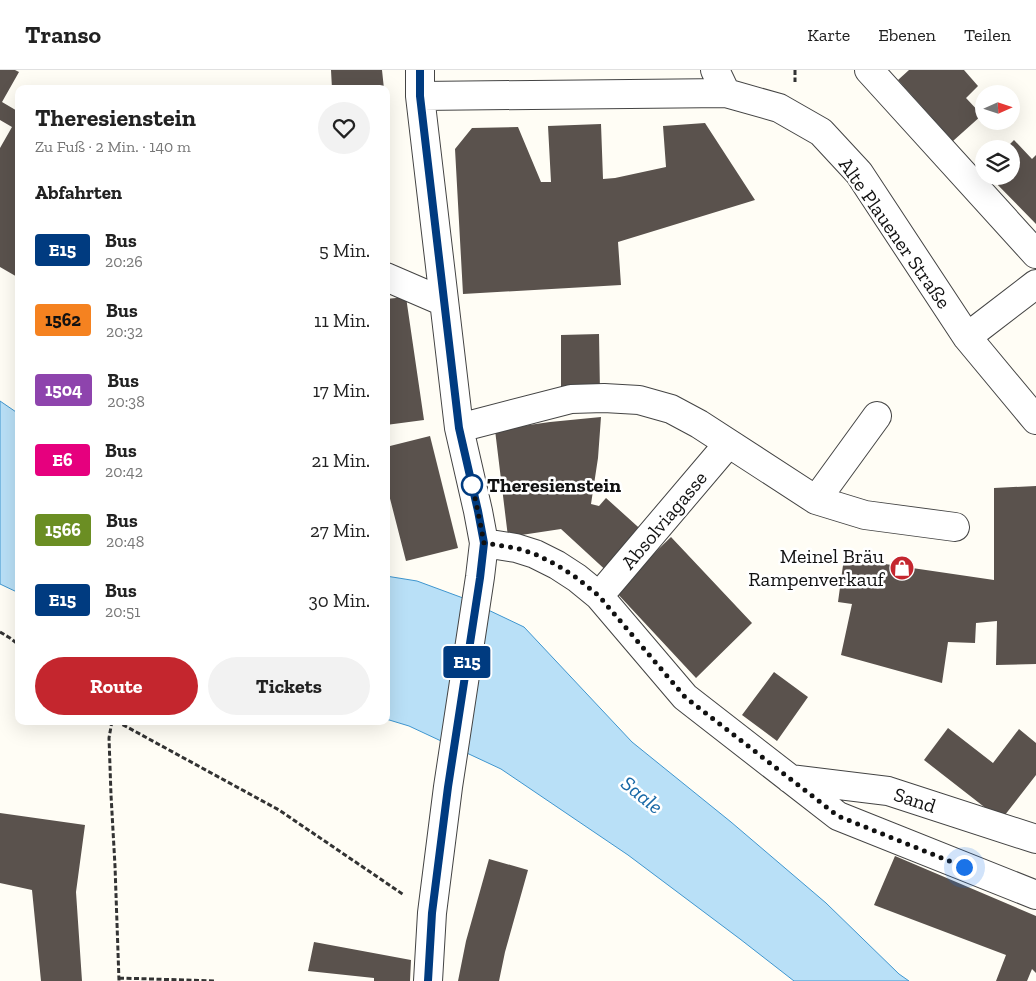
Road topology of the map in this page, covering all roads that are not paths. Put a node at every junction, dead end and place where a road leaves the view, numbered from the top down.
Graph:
1 (869, 70) edge
2 (720, 81) edge
3 (420, 83) edge
4 (1036, 254) edge
5 (390, 279) edge
6 (1036, 284) edge
7 (444, 302) junction
8 (967, 337) junction
9 (877, 416) dead end
10 (1036, 420) edge
11 (459, 428) junction
12 (728, 444) junction
13 (816, 500) junction
14 (955, 527) dead end
15 (484, 543) junction
16 (599, 596) junction
17 (790, 779) junction
18 (1036, 839) edge
19 (1036, 895) edge
20 (428, 981) edge

1 - 4 street
2 - 3 street, Alte Plauener Straße
2 - 8 street, Alte Plauener Straße
3 - 7 street
5 - 7 street
6 - 8 street
7 - 11 street
8 - 10 street, Alte Plauener Straße
9 - 13 street
11 - 12 street
11 - 15 street
12 - 13 street
12 - 16 street, Absolviagasse
13 - 14 street
15 - 16 street
15 - 20 street
16 - 17 street
17 - 18 street, Sand
17 - 19 street

